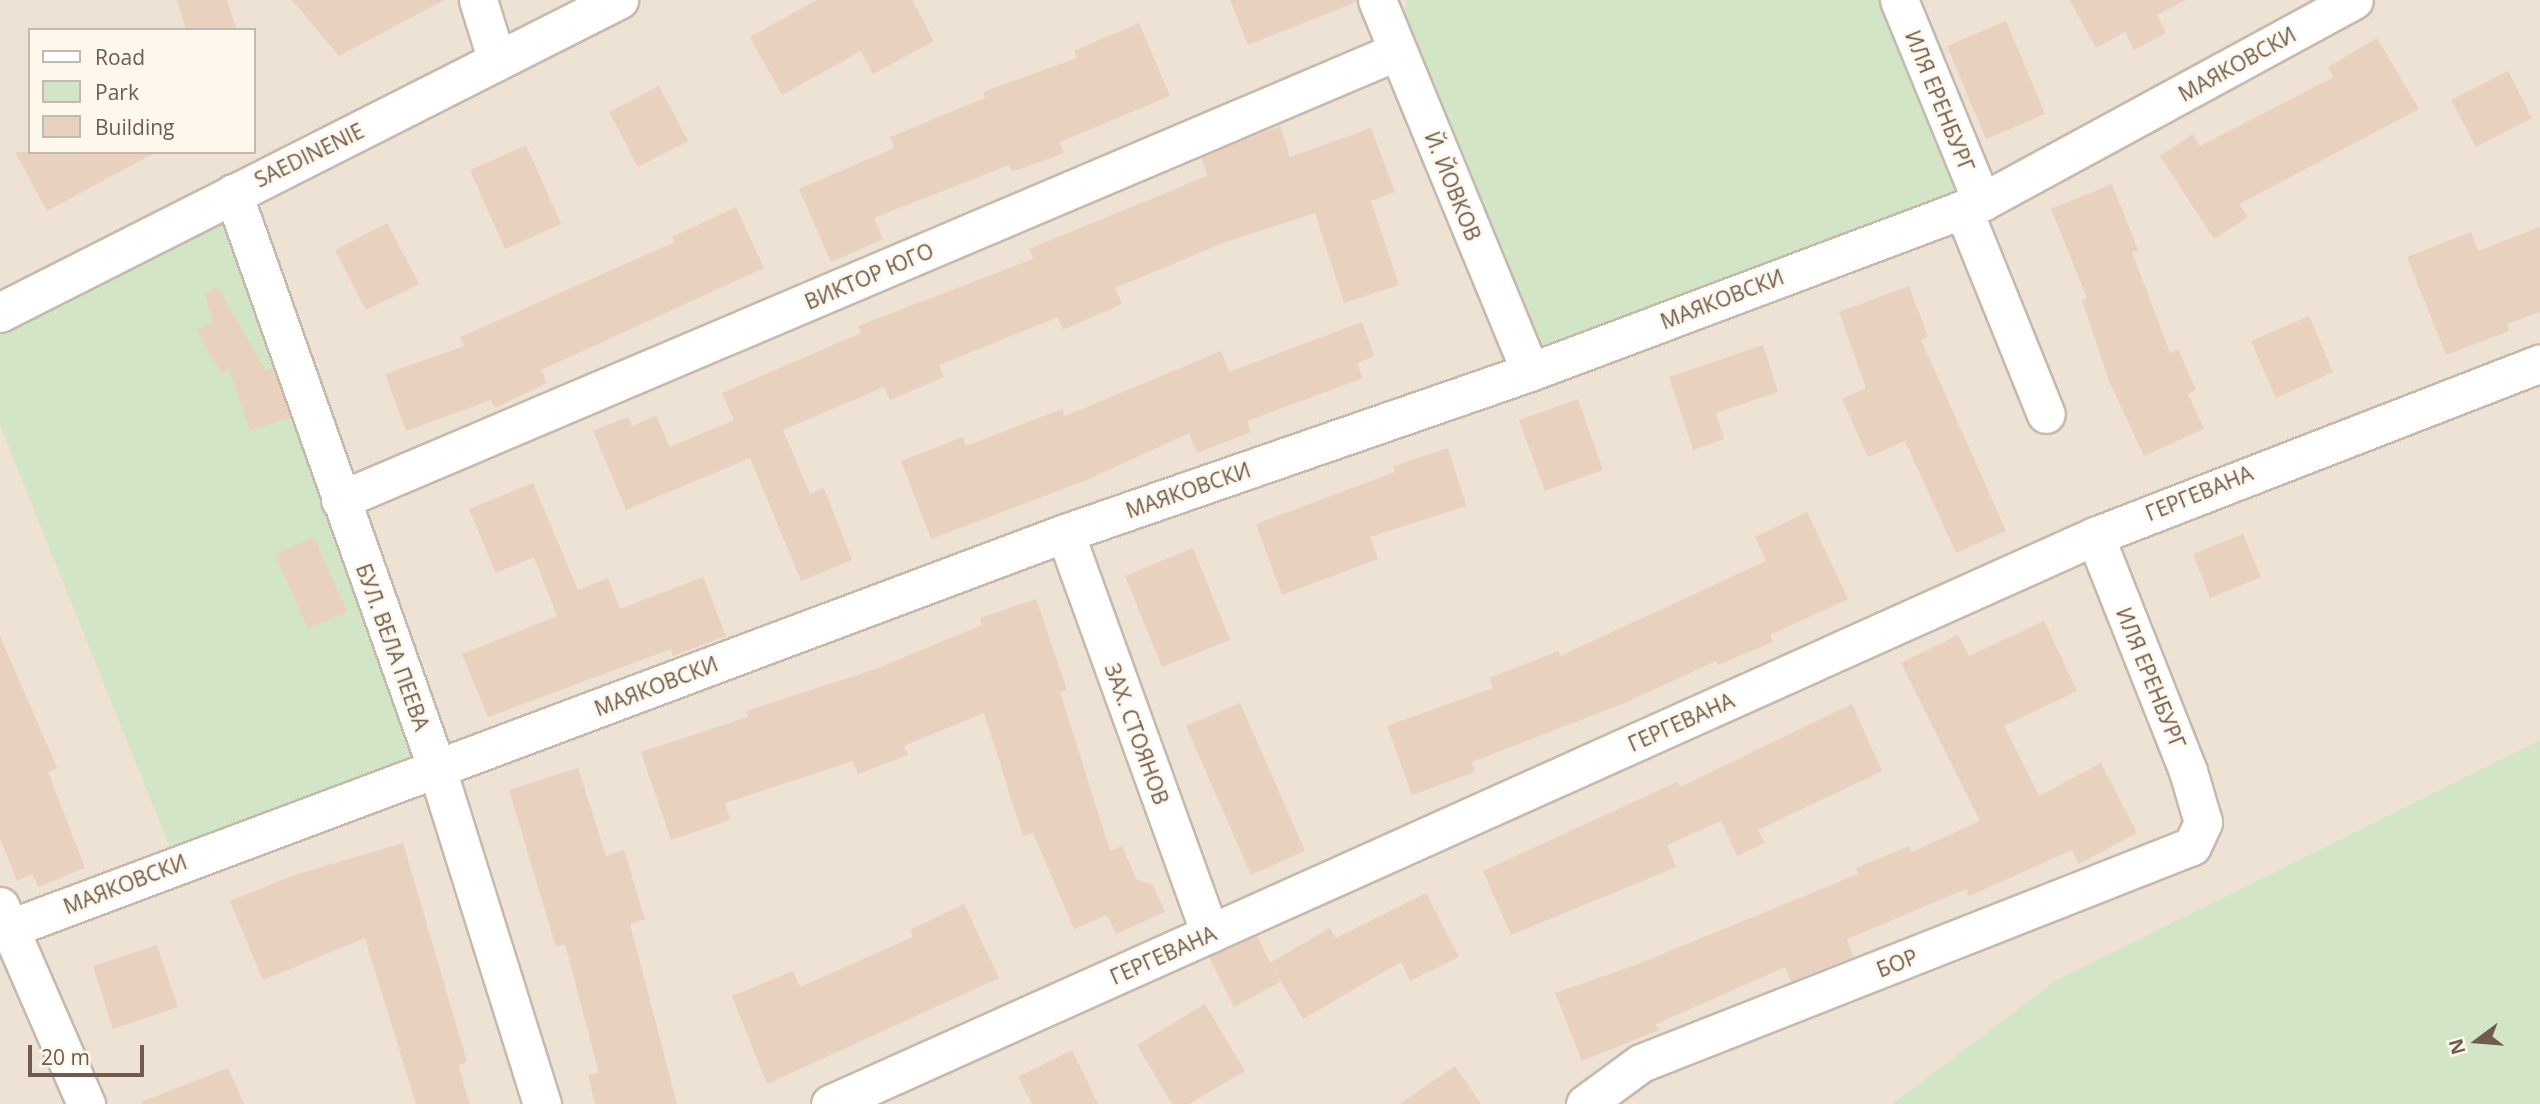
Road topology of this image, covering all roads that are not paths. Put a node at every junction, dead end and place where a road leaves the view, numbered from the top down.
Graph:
1 (478, 0) edge
2 (619, 0) edge
3 (1377, 0) edge
4 (1899, 0) edge
5 (2354, 0) edge
6 (1398, 51) junction
7 (498, 61) junction
8 (233, 193) junction
9 (1973, 205) junction
10 (0, 313) edge
11 (2540, 363) edge
12 (1530, 372) junction
13 (2046, 414) dead end
14 (340, 500) junction
15 (1065, 533) junction
16 (2095, 536) junction
17 (436, 769) junction
18 (2203, 822) joint
19 (3, 922) edge
20 (1210, 934) junction
21 (869, 1097) edge
22 (86, 1104) edge
23 (542, 1104) edge
24 (830, 1104) edge
25 (1585, 1104) edge

1 - 7 street
2 - 7 street, SAEDINENIE
3 - 6 street, Й. ЙОВКОВ
4 - 9 street, ИЛЯ ЕРЕНБУРГ
5 - 9 street, МАЯКОВСКИ
6 - 12 street, Й. ЙОВКОВ
6 - 14 street, ВИКТОР ЮГО
7 - 8 street, SAEDINENIE
8 - 10 street, SAEDINENIE
8 - 14 street, БУЛ. ВЕЛА ПЕЕВА
9 - 12 street, МАЯКОВСКИ
9 - 13 street, ИЛЯ ЕРЕНБУРГ
11 - 16 street, ГЕРГЕВАНА
12 - 15 street, МАЯКОВСКИ
14 - 17 street, БУЛ. ВЕЛА ПЕЕВА
15 - 17 street, МАЯКОВСКИ
15 - 20 street, ЗАХ. СТОЯНОВ
16 - 18 street, ИЛЯ ЕРЕНБУРГ
16 - 20 street, ГЕРГЕВАНА
17 - 19 street, МАЯКОВСКИ
17 - 23 street, БУЛ. ВЕЛА ПЕЕВА
18 - 25 street, БОР
19 - 22 street
20 - 21 street, ГЕРГЕВАНА
21 - 24 street, ГЕРГЕВАНА

